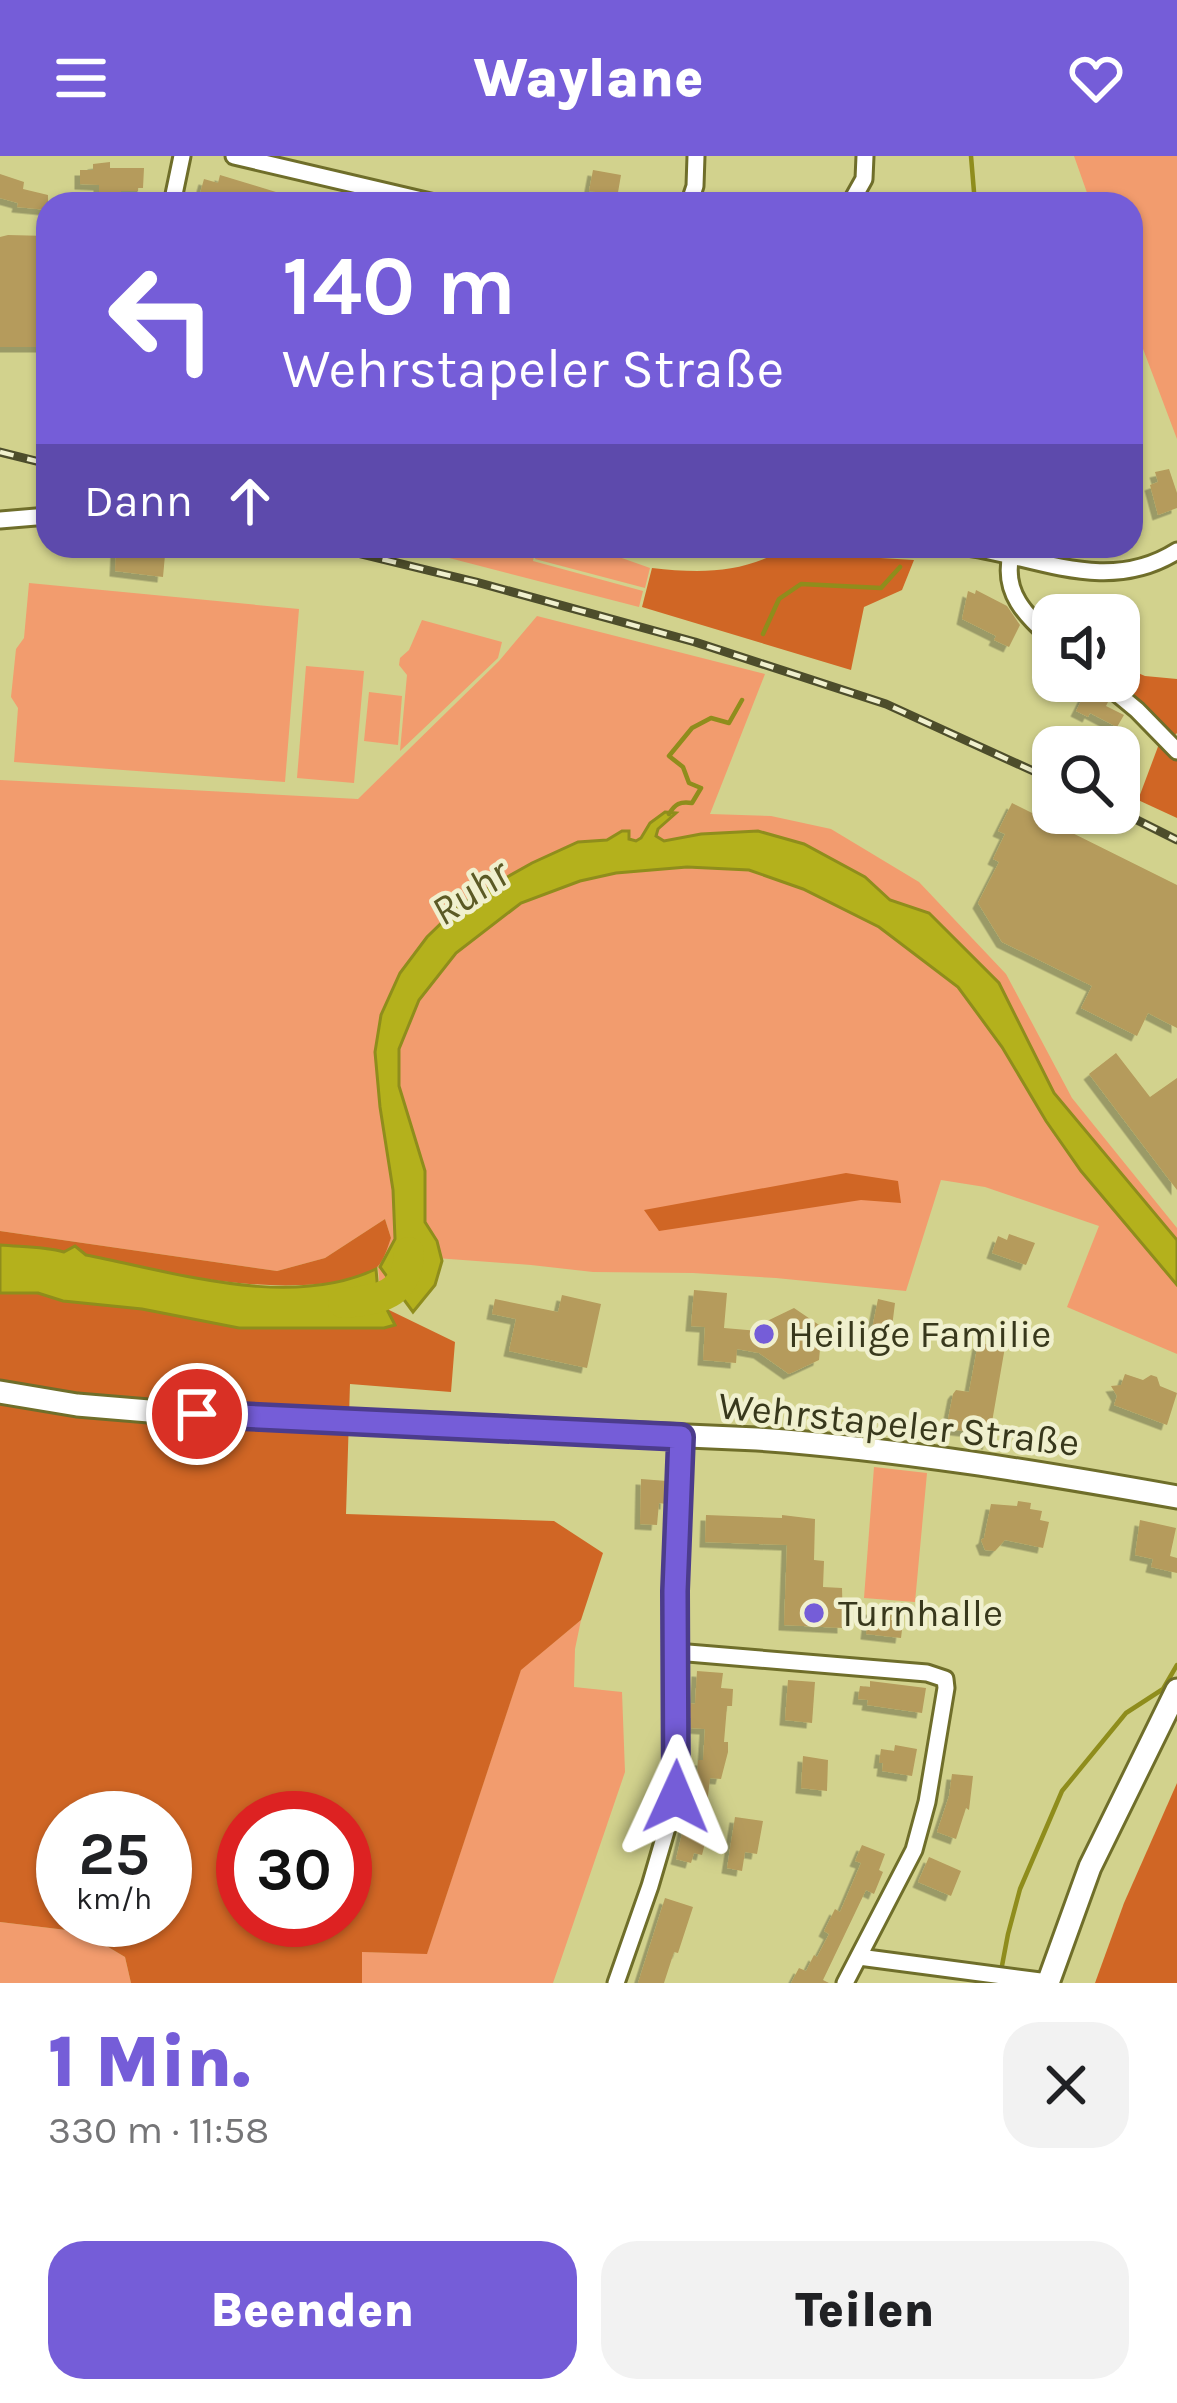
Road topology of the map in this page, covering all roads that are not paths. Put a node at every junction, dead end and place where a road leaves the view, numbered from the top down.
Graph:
1 (182, 156) edge
2 (234, 156) edge
3 (696, 156) edge
4 (865, 156) edge
5 (174, 192) edge
6 (388, 192) edge
7 (692, 192) edge
8 (856, 192) edge
9 (36, 517) edge
10 (0, 520) edge
11 (1177, 551) edge
12 (1011, 558) edge
13 (1047, 558) edge
14 (1032, 620) edge
15 (1127, 702) edge
16 (1177, 752) edge
17 (0, 1391) edge
18 (681, 1437) junction
19 (1177, 1497) edge
20 (676, 1652) junction
21 (1177, 1690) edge
22 (859, 1957) junction
23 (616, 1983) edge
24 (845, 1983) edge
25 (1048, 1983) edge

1 - 5 street
2 - 6 street
3 - 7 street
4 - 8 street
9 - 10 street
11 - 13 street
12 - 14 street
15 - 16 street
17 - 18 main road, Wehrstapeler Straße
18 - 19 main road, Wehrstapeler Straße
18 - 20 street
20 - 22 street
20 - 23 street
21 - 25 main road
22 - 24 street
22 - 25 street

